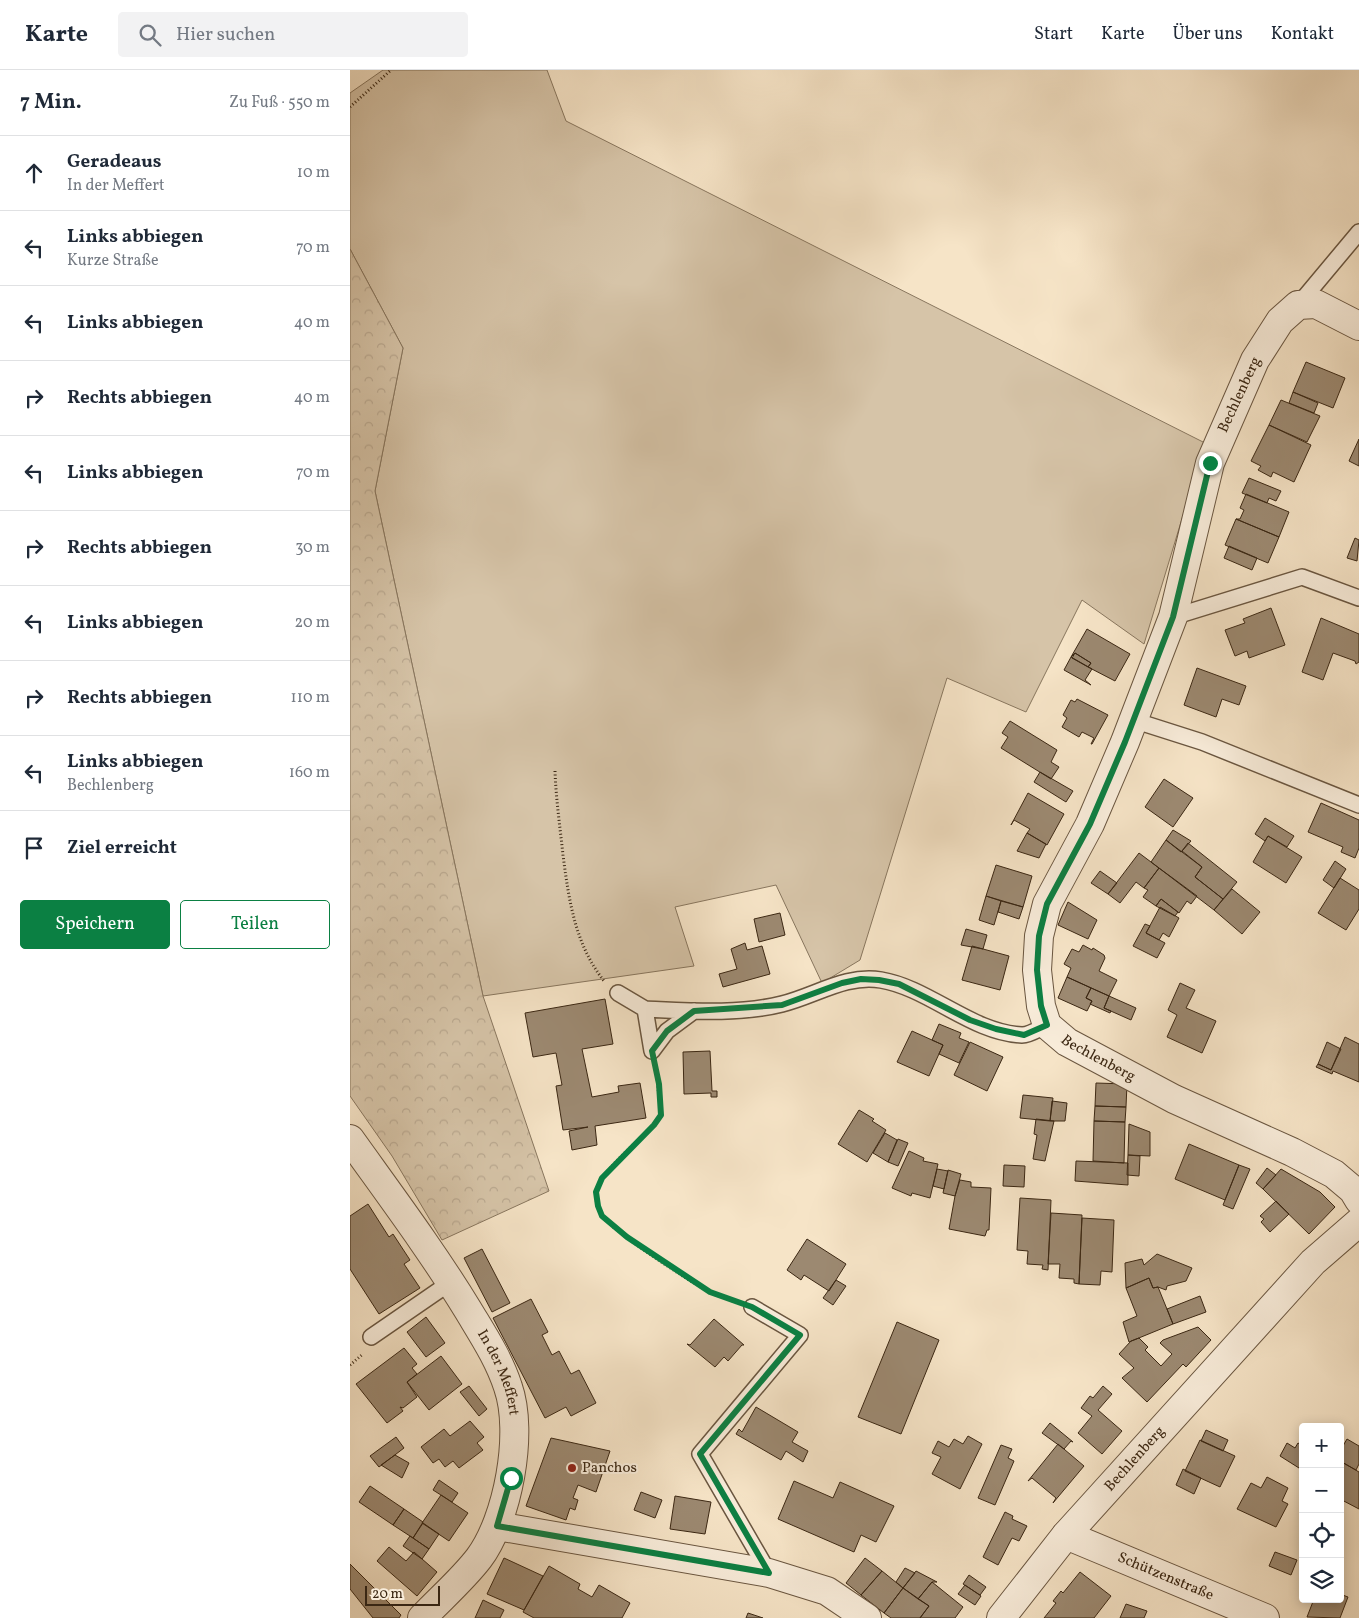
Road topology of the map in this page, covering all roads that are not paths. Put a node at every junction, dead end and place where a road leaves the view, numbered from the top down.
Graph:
1 (1359, 232) edge
2 (1298, 305) junction
3 (1359, 326) edge
4 (1359, 598) edge
5 (1173, 617) junction
6 (1134, 720) junction
7 (1359, 805) edge
8 (618, 993) road end
9 (645, 1009) junction
10 (694, 1011) junction
11 (1047, 1025) junction
12 (350, 1139) edge
13 (1359, 1200) edge
14 (1359, 1222) edge
15 (451, 1282) junction
16 (752, 1307) road end
17 (371, 1337) dead end
18 (497, 1526) junction
19 (1066, 1535) junction
20 (769, 1573) junction
21 (422, 1618) edge
22 (867, 1618) edge
23 (1001, 1618) edge
24 (1265, 1618) edge

1 - 2 lane, Bechlenberg
2 - 3 street
2 - 5 street, Bechlenberg
4 - 5 lane
5 - 6 street, Bechlenberg
6 - 7 lane
6 - 11 street, Bechlenberg
8 - 9 lane
9 - 10 lane
9 - 10 lane
10 - 11 lane
11 - 13 street, Bechlenberg
12 - 15 street, In der Meffert
14 - 19 street, Bechlenberg
15 - 17 lane
15 - 18 street, In der Meffert
16 - 20 lane
18 - 20 street
18 - 21 street, In der Meffert
19 - 23 street, Bechlenberg
19 - 24 street, Schützenstraße
20 - 22 street

